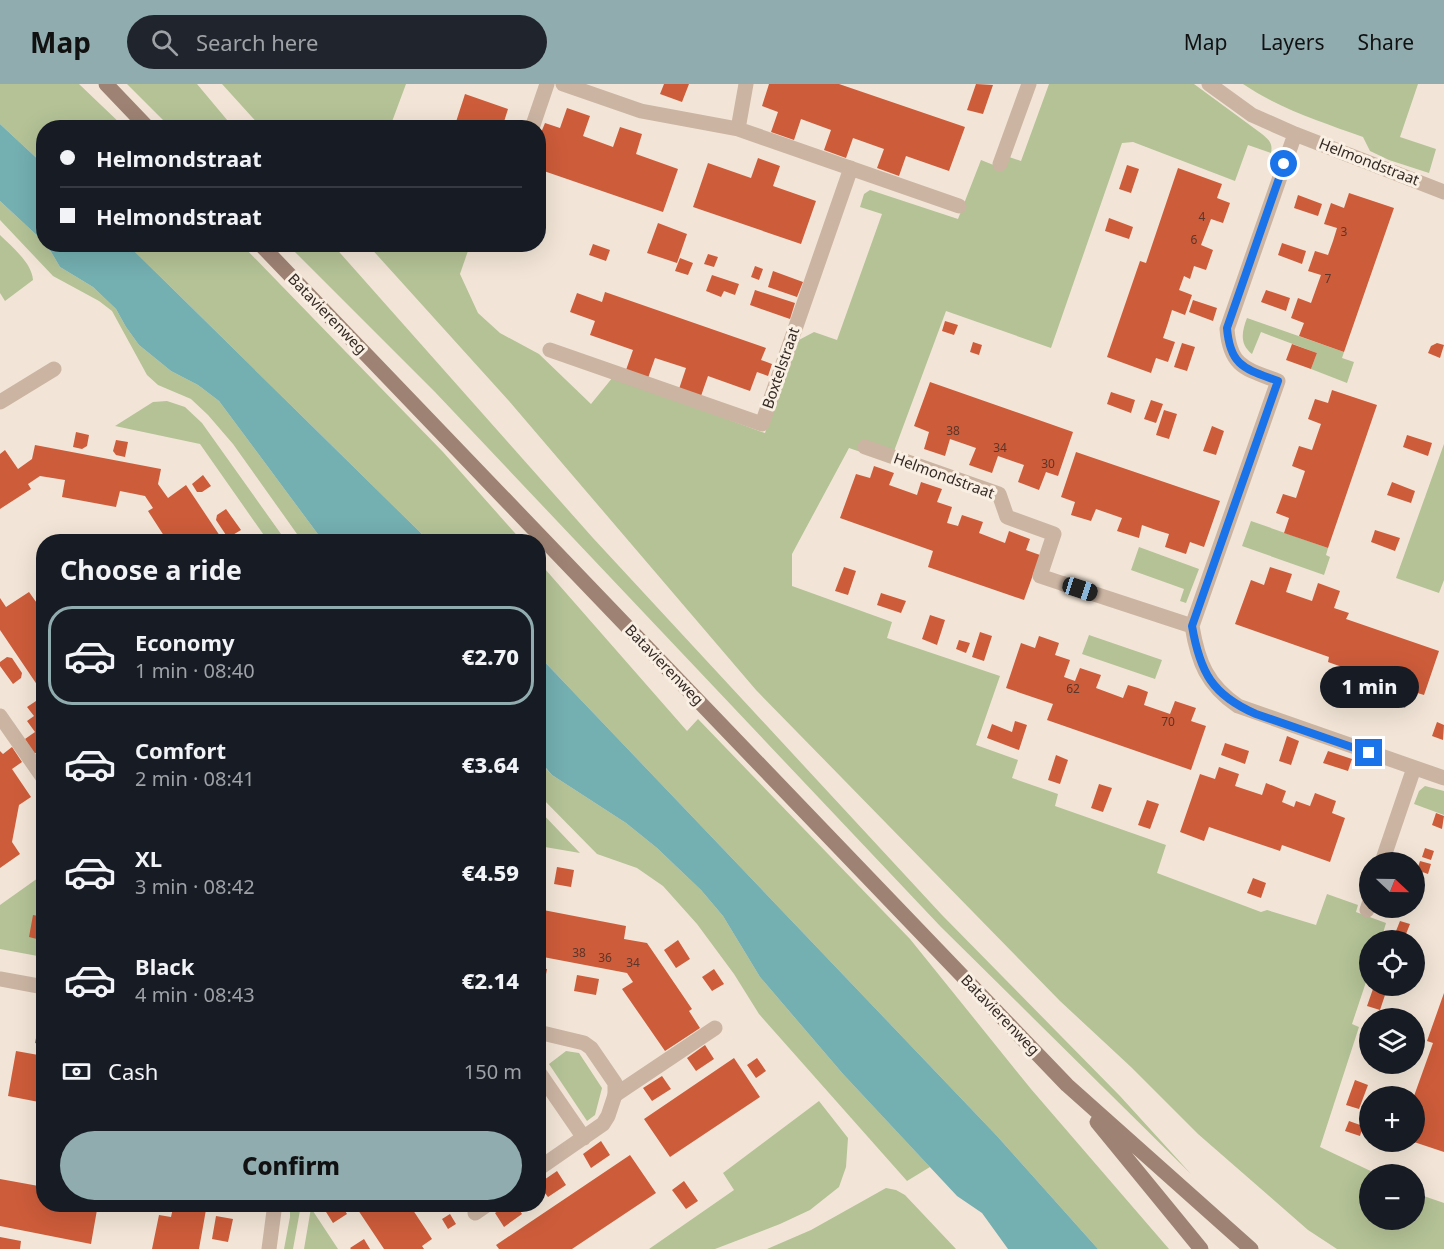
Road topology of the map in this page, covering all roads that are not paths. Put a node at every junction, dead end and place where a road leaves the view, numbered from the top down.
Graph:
1 (106, 84) edge
2 (547, 84) edge
3 (563, 84) edge
4 (746, 84) edge
5 (1029, 84) edge
6 (1209, 84) edge
7 (140, 120) edge
8 (535, 120) edge
9 (738, 129) junction
10 (1295, 134) junction
11 (1000, 164) dead end
12 (851, 168) junction
13 (1444, 192) edge
14 (959, 206) dead end
15 (268, 252) edge
16 (550, 350) dead end
17 (54, 369) dead end
18 (0, 402) edge
19 (865, 447) dead end
20 (538, 534) edge
21 (546, 542) edge
22 (1192, 626) junction
23 (0, 716) edge
24 (36, 768) edge
25 (1414, 768) junction
26 (1444, 778) edge
27 (1386, 852) edge
28 (0, 979) edge
29 (36, 986) edge
30 (715, 1028) dead end
31 (546, 1034) edge
32 (546, 1083) edge
33 (1067, 1085) junction
34 (615, 1095) junction
35 (584, 1138) junction
36 (546, 1164) edge
37 (274, 1212) edge
38 (269, 1249) edge
39 (1201, 1249) edge
40 (1251, 1249) edge

1 - 7 main road
2 - 8 street
3 - 9 street
4 - 9 street
5 - 11 street
6 - 10 street, Helmondstraat
9 - 12 street
10 - 13 street, Helmondstraat
10 - 22 street
12 - 14 street
12 - 16 street, Boxtelstraat
15 - 20 main road, Batavierenweg
17 - 18 street
19 - 22 street, Helmondstraat
21 - 33 main road, Batavierenweg
22 - 25 street
23 - 24 street
25 - 26 street
25 - 27 street
28 - 29 street
30 - 34 street
31 - 34 street
32 - 35 street
33 - 39 main road, Batavierenweg
33 - 40 main road, Batavierenweg
34 - 35 street
35 - 36 street
37 - 38 street

